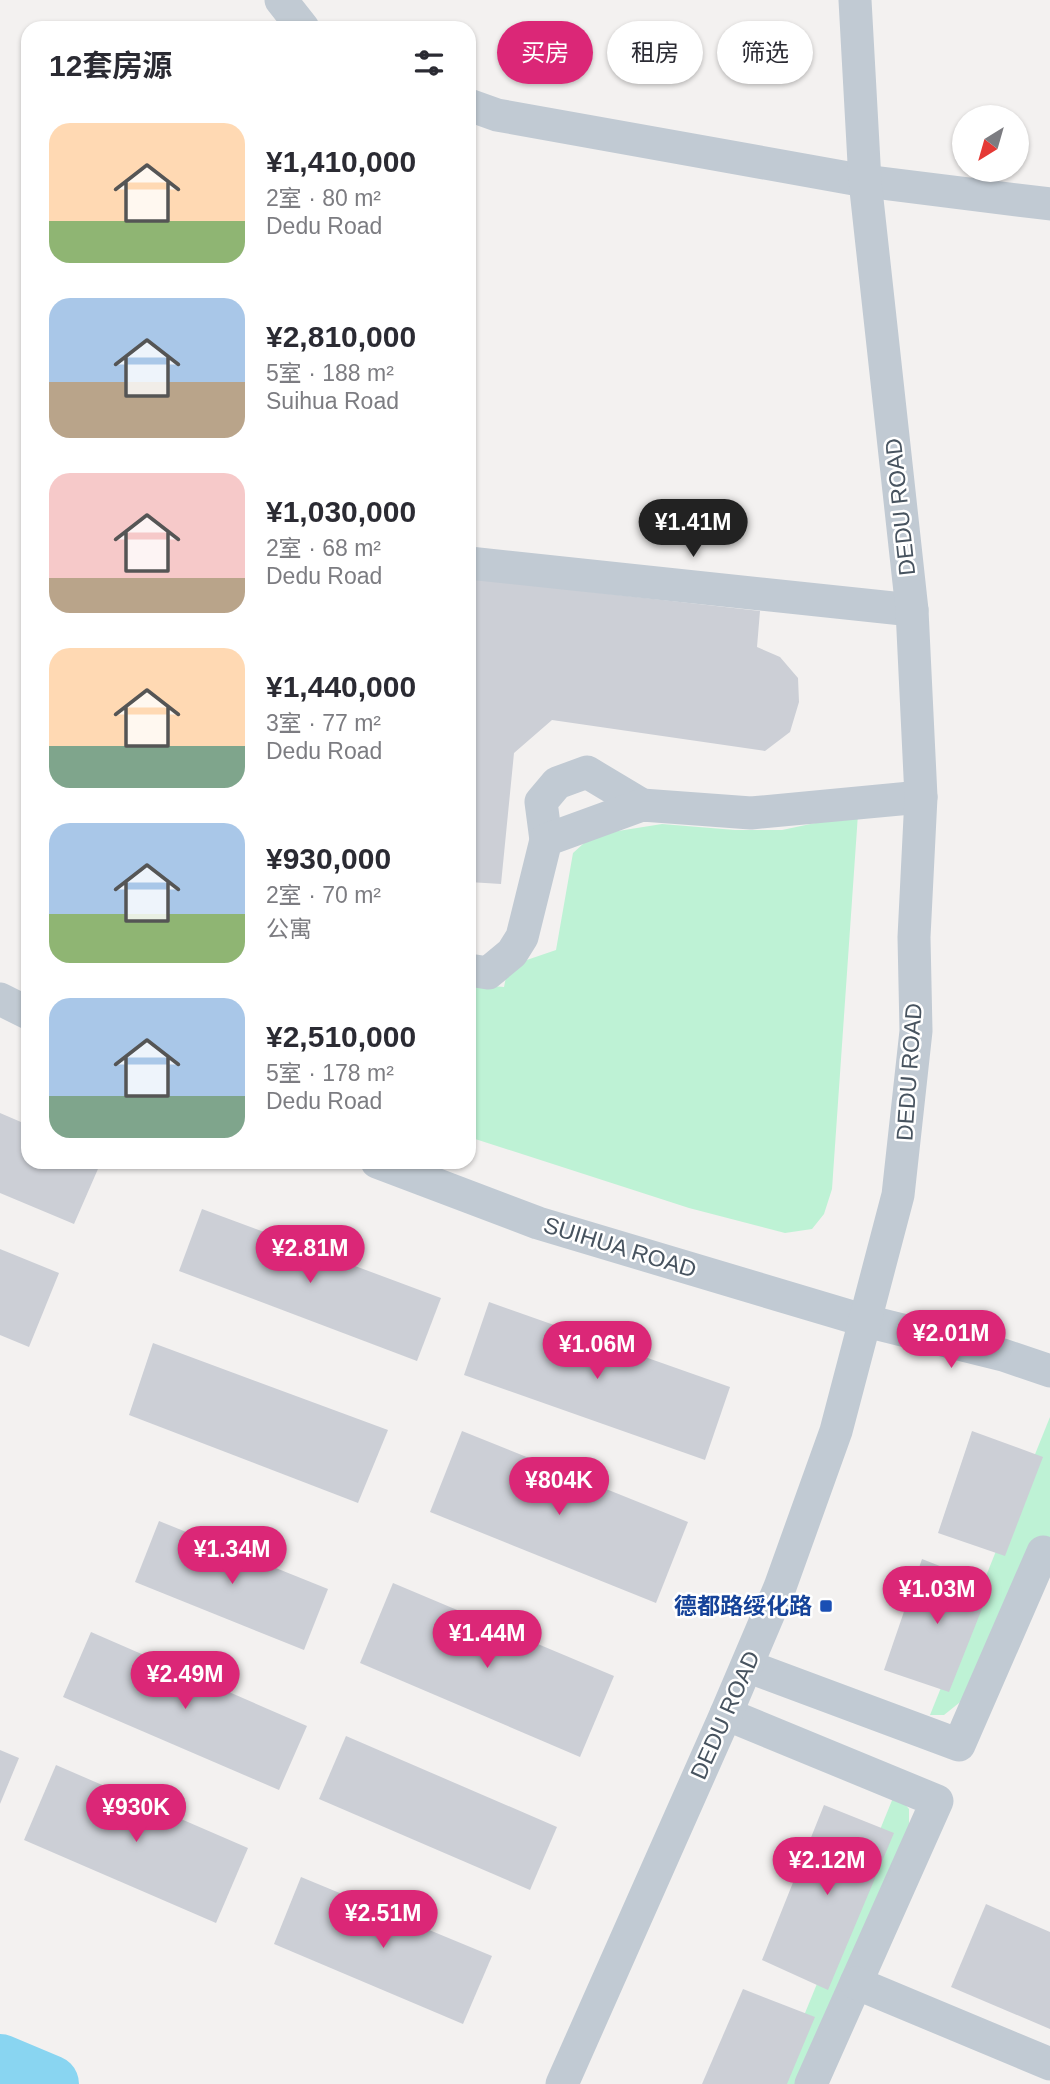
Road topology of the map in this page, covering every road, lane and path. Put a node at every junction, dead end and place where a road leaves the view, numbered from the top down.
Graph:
1 (281, 0) edge
2 (855, 0) edge
3 (298, 21) edge
4 (476, 108) edge
5 (865, 181) junction
6 (1050, 204) edge
7 (476, 564) edge
8 (912, 610) junction
9 (921, 797) junction
10 (642, 805) junction
11 (546, 839) junction
12 (476, 971) edge
13 (0, 999) edge
14 (21, 1010) edge
15 (395, 1169) edge
16 (866, 1321) junction
17 (1050, 1371) edge
18 (1050, 1555) edge
19 (747, 1666) junction
20 (726, 1714) junction
21 (856, 1983) junction
22 (1050, 2064) edge
23 (562, 2084) edge
24 (811, 2084) edge

1 - 3 street
2 - 5 street, DEDU ROAD
4 - 5 street
5 - 6 street
5 - 8 street, DEDU ROAD
7 - 8 street
8 - 9 street, DEDU ROAD
9 - 10 street
9 - 16 street, DEDU ROAD
10 - 11 street
10 - 11 street
11 - 12 street
13 - 14 street
15 - 16 street, SUIHUA ROAD
16 - 17 street, SUIHUA ROAD
16 - 19 street, DEDU ROAD
18 - 19 street
19 - 20 street, DEDU ROAD
20 - 21 street
20 - 23 street, DEDU ROAD
21 - 22 street
21 - 24 street

